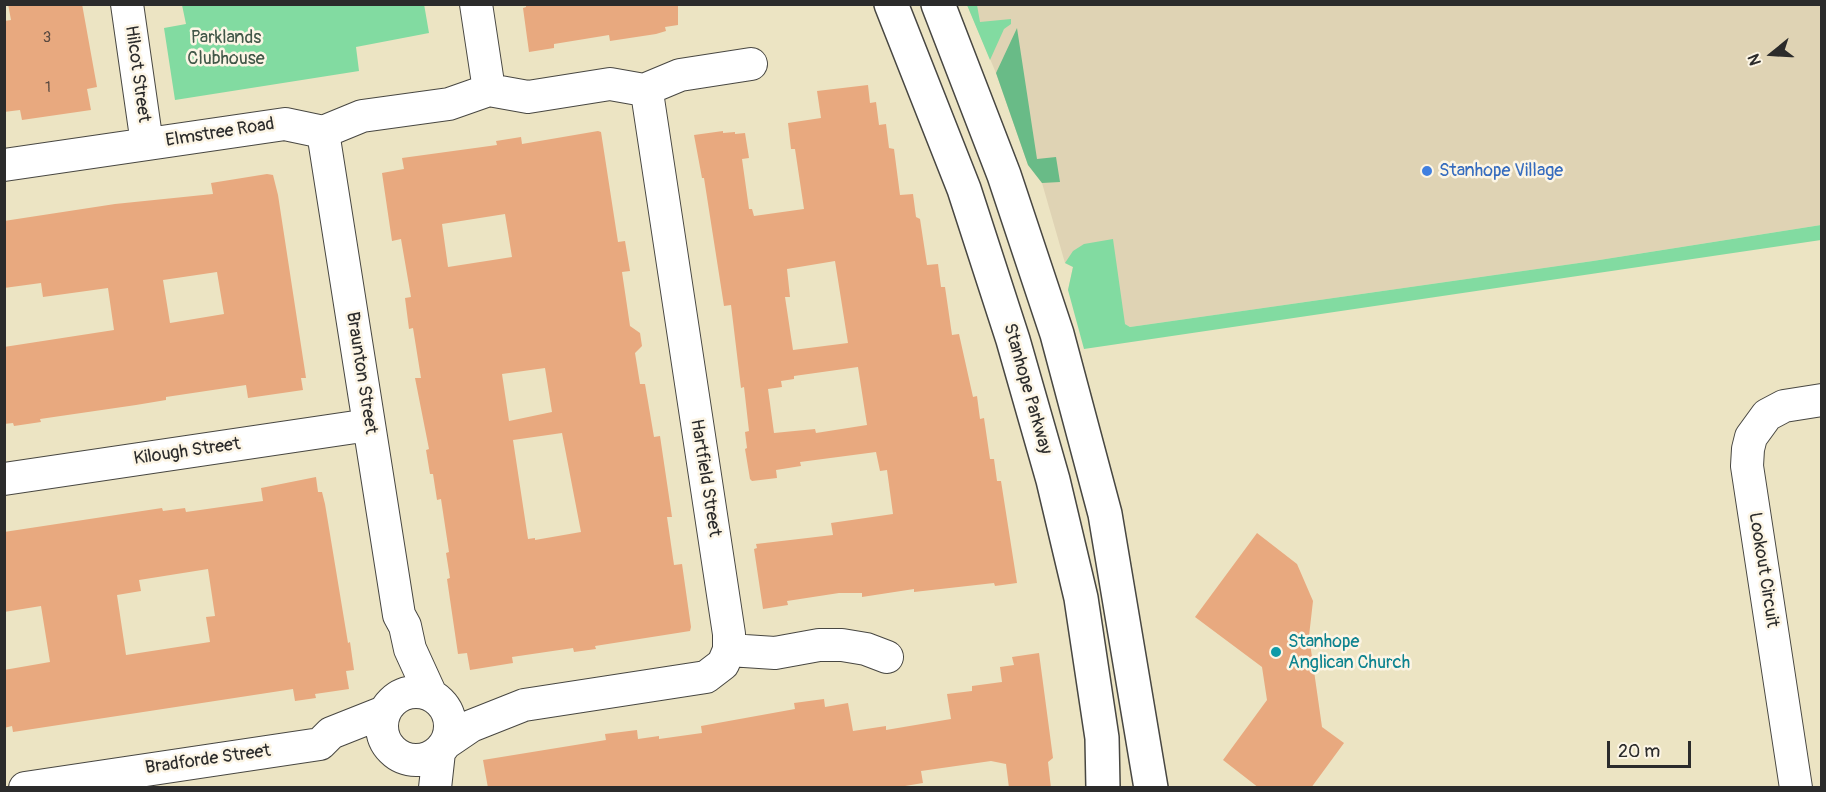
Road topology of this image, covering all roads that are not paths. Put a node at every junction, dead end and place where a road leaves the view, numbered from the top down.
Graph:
1 (127, 4) edge
2 (476, 4) edge
3 (891, 4) edge
4 (938, 4) edge
5 (751, 64) dead end
6 (489, 90) junction
7 (644, 90) junction
8 (323, 132) junction
9 (147, 144) junction
10 (4, 165) edge
11 (1821, 400) edge
12 (369, 425) junction
13 (4, 479) edge
14 (399, 615) junction
15 (729, 650) junction
16 (888, 657) dead end
17 (435, 698) junction
18 (524, 705) junction
19 (387, 707) junction
20 (320, 744) junction
21 (442, 747) junction
22 (396, 753) junction
23 (25, 788) edge
24 (416, 788) edge
25 (435, 788) edge
26 (1103, 788) edge
27 (1151, 788) edge
28 (1796, 788) edge

1 - 9 street, Hilcot Street
2 - 6 street
3 - 26 main road, Stanhope Parkway
4 - 27 main road
5 - 7 street
6 - 7 street
6 - 8 street
7 - 15 street, Hartfield Street
8 - 9 street, Elmstree Road
8 - 12 street, Braunton Street
9 - 10 street, Elmstree Road
11 - 28 street, Lookout Circuit
12 - 13 street, Kilough Street
12 - 14 street, Braunton Street
14 - 17 street, Braunton Street
14 - 19 street, Braunton Street
15 - 16 street
15 - 18 street
17 - 18 street
17 - 19 street
17 - 21 street
18 - 21 street
19 - 20 street, Bradforde Street
19 - 22 street
20 - 22 street, Bradforde Street
20 - 23 street, Bradforde Street
21 - 22 street
21 - 25 street
22 - 24 street

